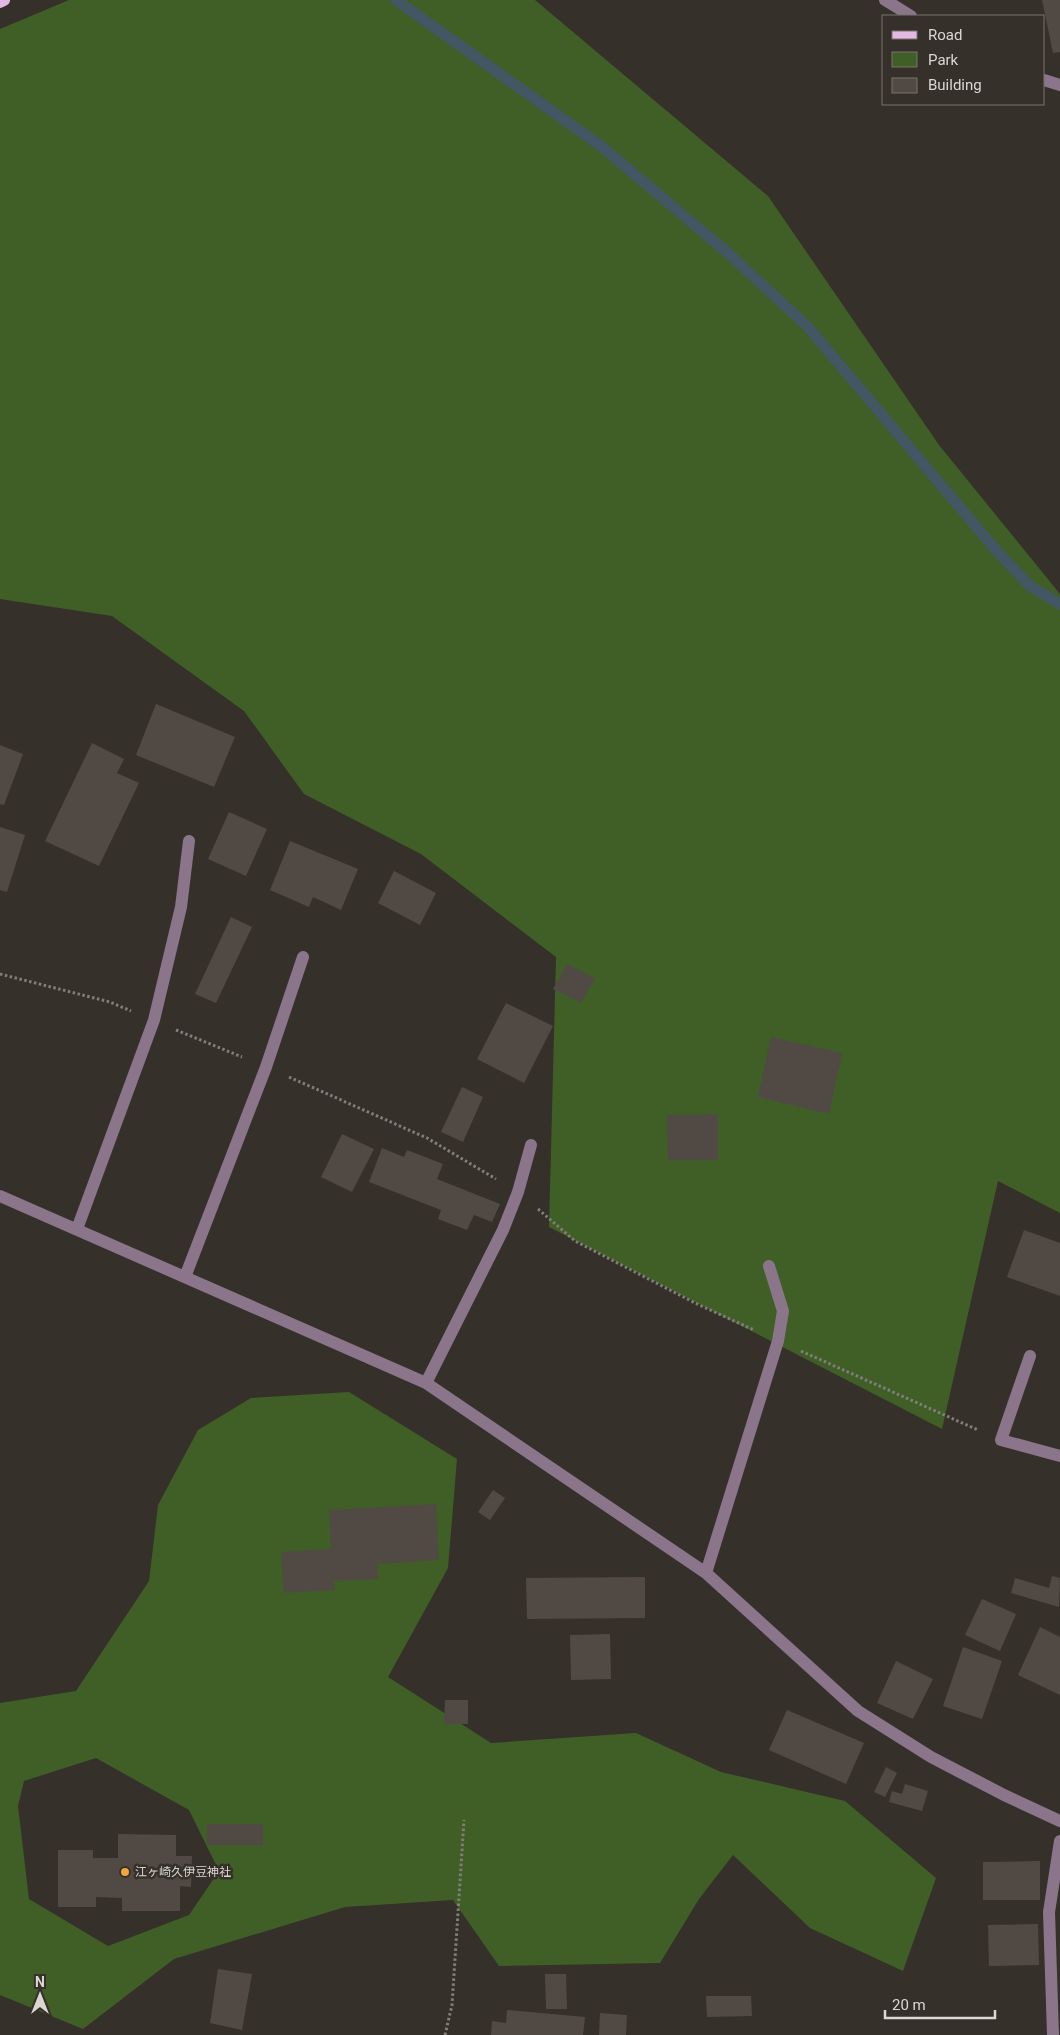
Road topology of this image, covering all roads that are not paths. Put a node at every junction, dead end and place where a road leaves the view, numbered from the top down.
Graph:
1 (4, 0) edge
2 (885, 0) edge
3 (0, 2) edge
4 (909, 15) edge
5 (1045, 80) edge
6 (1060, 85) edge
7 (189, 841) dead end
8 (303, 957) dead end
9 (532, 1144) dead end
10 (0, 1196) edge
11 (77, 1229) junction
12 (769, 1266) dead end
13 (185, 1277) junction
14 (1030, 1356) dead end
15 (426, 1383) junction
16 (1060, 1456) edge
17 (706, 1573) junction
18 (1060, 1821) edge
19 (1060, 1841) edge
20 (1053, 2035) edge

1 - 3 main road
2 - 4 street
5 - 6 street
7 - 11 street
8 - 13 street
9 - 15 street
10 - 11 street
11 - 13 street
12 - 17 street
13 - 15 street
14 - 16 street
15 - 17 street
17 - 18 street
19 - 20 street

